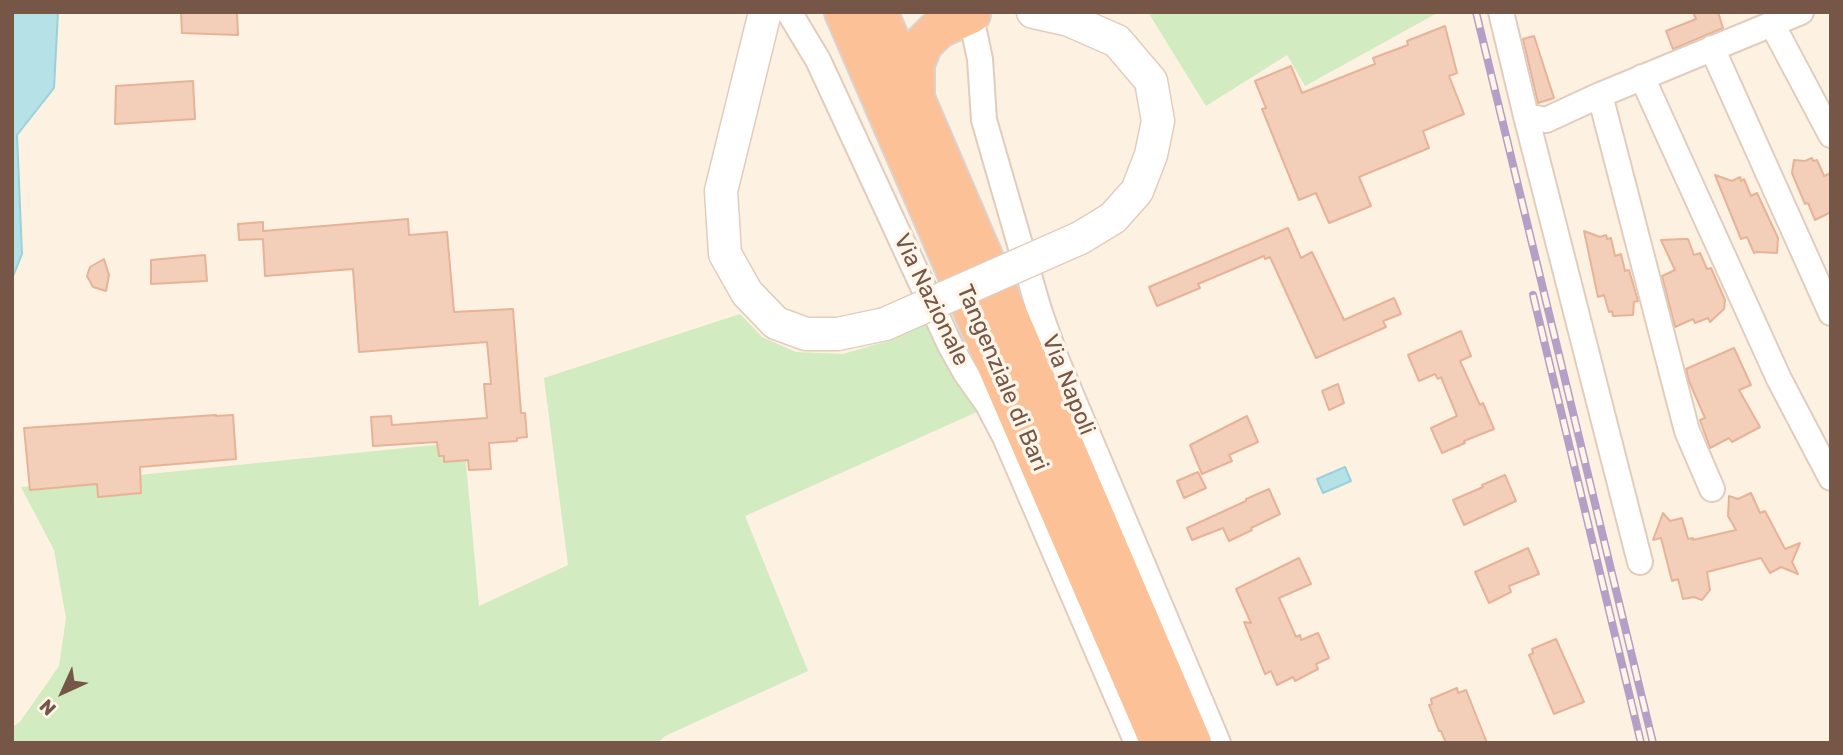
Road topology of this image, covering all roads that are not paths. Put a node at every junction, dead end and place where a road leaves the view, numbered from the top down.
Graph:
1 (765, 12) edge
2 (789, 12) edge
3 (844, 12) edge
4 (878, 12) edge
5 (888, 12) edge
6 (1032, 12) edge
7 (1501, 12) edge
8 (1801, 12) edge
9 (967, 17) edge
10 (1772, 24) junction
11 (1712, 48) junction
12 (1642, 77) junction
13 (1600, 95) junction
14 (915, 98) junction
15 (1526, 117) junction
16 (1831, 135) edge
17 (1831, 313) edge
18 (1831, 478) edge
19 (1712, 489) dead end
20 (1640, 562) dead end
21 (1137, 743) edge
22 (1160, 743) edge
23 (1192, 743) edge
24 (1218, 743) edge

1 - 6 street, bridge
2 - 21 street, Via Nazionale
3 - 22 highway, Tangenziale di Bari
4 - 14 highway, Tangenziale di Bari
5 - 9 highway
7 - 15 street
8 - 10 street
9 - 14 highway
9 - 24 street, Via Napoli
10 - 11 street
10 - 16 street
11 - 12 street
11 - 17 street
12 - 13 street
12 - 18 street
13 - 15 street
13 - 19 street
14 - 23 highway, Tangenziale di Bari
15 - 20 street

